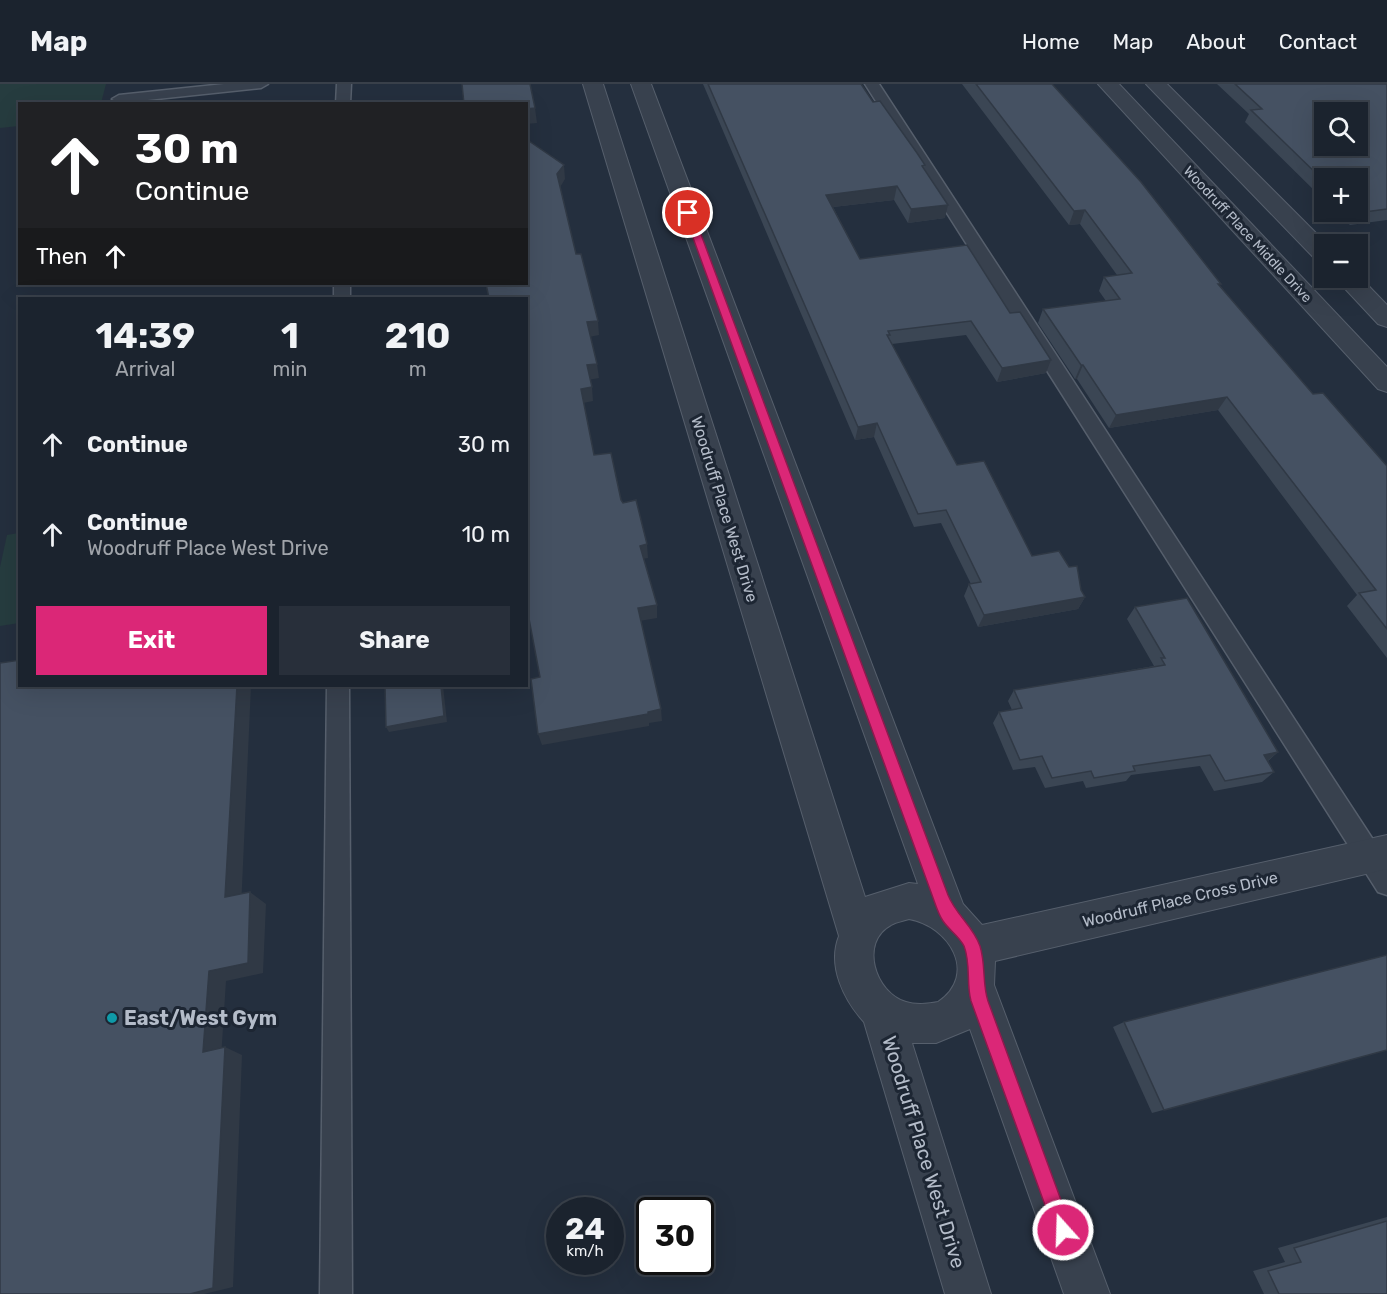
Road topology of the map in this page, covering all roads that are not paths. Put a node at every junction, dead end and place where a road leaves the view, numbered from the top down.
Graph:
1 (261, 84) edge
2 (344, 84) edge
3 (593, 84) edge
4 (641, 84) edge
5 (872, 84) edge
6 (1108, 84) edge
7 (1156, 84) edge
8 (119, 99) dead end
9 (343, 102) edge
10 (1314, 245) edge
11 (1357, 288) edge
12 (1387, 319) edge
13 (1387, 383) edge
14 (338, 687) edge
15 (1381, 863) edge
16 (948, 915) junction
17 (856, 934) junction
18 (974, 967) junction
19 (880, 1011) junction
20 (336, 1294) edge
21 (968, 1294) edge
22 (1087, 1294) edge

1 - 8 lane
2 - 9 lane
3 - 17 street, Woodruff Place West Drive
4 - 16 street
5 - 15 lane
6 - 13 street, Woodruff Place Middle Drive
7 - 10 street
11 - 12 street
14 - 20 lane
15 - 18 street, Woodruff Place Cross Drive
16 - 17 street
16 - 18 street
17 - 19 street
18 - 19 street
18 - 22 street
19 - 21 street, Woodruff Place West Drive

